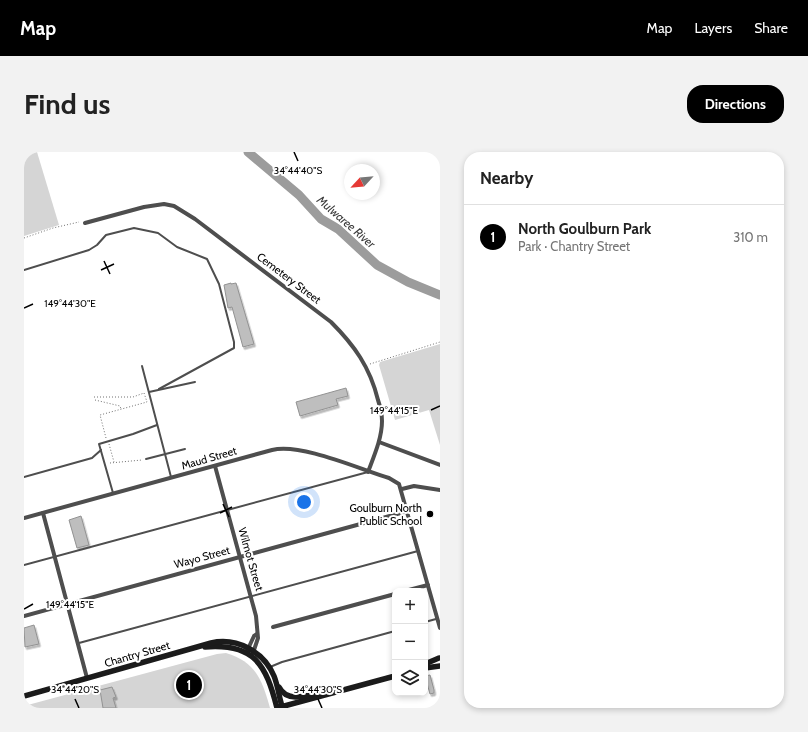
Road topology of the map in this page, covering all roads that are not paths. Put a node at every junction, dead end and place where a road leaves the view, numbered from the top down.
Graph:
1 (85, 223) dead end
2 (24, 270) edge
3 (142, 366) dead end
4 (195, 382) dead end
5 (159, 389) junction
6 (149, 392) junction
7 (157, 425) junction
8 (379, 442) junction
9 (185, 449) dead end
10 (101, 450) junction
11 (165, 454) junction
12 (146, 459) road end
13 (440, 465) edge
14 (215, 466) junction
15 (368, 472) junction
16 (24, 477) edge
17 (172, 478) junction
18 (402, 489) junction
19 (440, 490) edge
20 (113, 494) junction
21 (227, 509) junction
22 (408, 511) junction
23 (43, 513) junction
24 (24, 518) edge
25 (419, 550) junction
26 (240, 556) junction
27 (55, 557) junction
28 (24, 565) edge
29 (428, 585) junction
30 (416, 588) edge
31 (392, 595) edge
32 (251, 596) junction
33 (67, 604) junction
34 (24, 616) edge
35 (438, 619) junction
36 (428, 621) edge
37 (273, 627) dead end
38 (440, 628) edge
39 (392, 632) edge
40 (78, 644) junction
41 (250, 652) junction
42 (440, 661) edge
43 (428, 663) edge
44 (270, 667) junction
45 (428, 667) edge
46 (392, 673) edge
47 (392, 677) edge
48 (87, 678) junction
49 (276, 681) junction
50 (311, 695) junction
51 (24, 696) edge
52 (280, 706) edge

1 - 8 street, Cemetery Street
2 - 5 lane
3 - 6 lane
4 - 5 lane
5 - 6 lane
6 - 7 lane
7 - 10 lane
7 - 11 lane
8 - 13 street
8 - 15 street, Cemetery Street
9 - 11 lane
10 - 16 lane
10 - 20 lane
11 - 12 lane
11 - 17 lane
14 - 15 street, Maud Street
14 - 17 street, Maud Street
14 - 21 street, Wilmot Street
15 - 18 street, Maud Street
15 - 21 lane
17 - 20 street, Maud Street
18 - 19 street
18 - 22 street
20 - 23 street, Maud Street
21 - 26 street, Wilmot Street
21 - 27 lane
22 - 25 street
22 - 26 street, Wayo Street
23 - 24 street, Maud Street
23 - 27 street
25 - 29 street
25 - 32 lane
26 - 32 street, Wilmot Street
26 - 33 street, Wayo Street
27 - 28 lane
27 - 33 street
29 - 30 street
29 - 35 street
31 - 37 street
32 - 40 lane
32 - 41 street, Wilmot Street
33 - 34 street, Wayo Street
33 - 40 street
35 - 36 lane
35 - 38 street
39 - 44 lane
40 - 48 street
41 - 44 main road
41 - 48 main road, Chantry Street
41 - 52 main road
42 - 43 main road
42 - 45 main road
44 - 49 main road
46 - 50 main road
47 - 52 main road
48 - 51 main road, Chantry Street
49 - 50 main road
49 - 52 main road
50 - 52 main road

